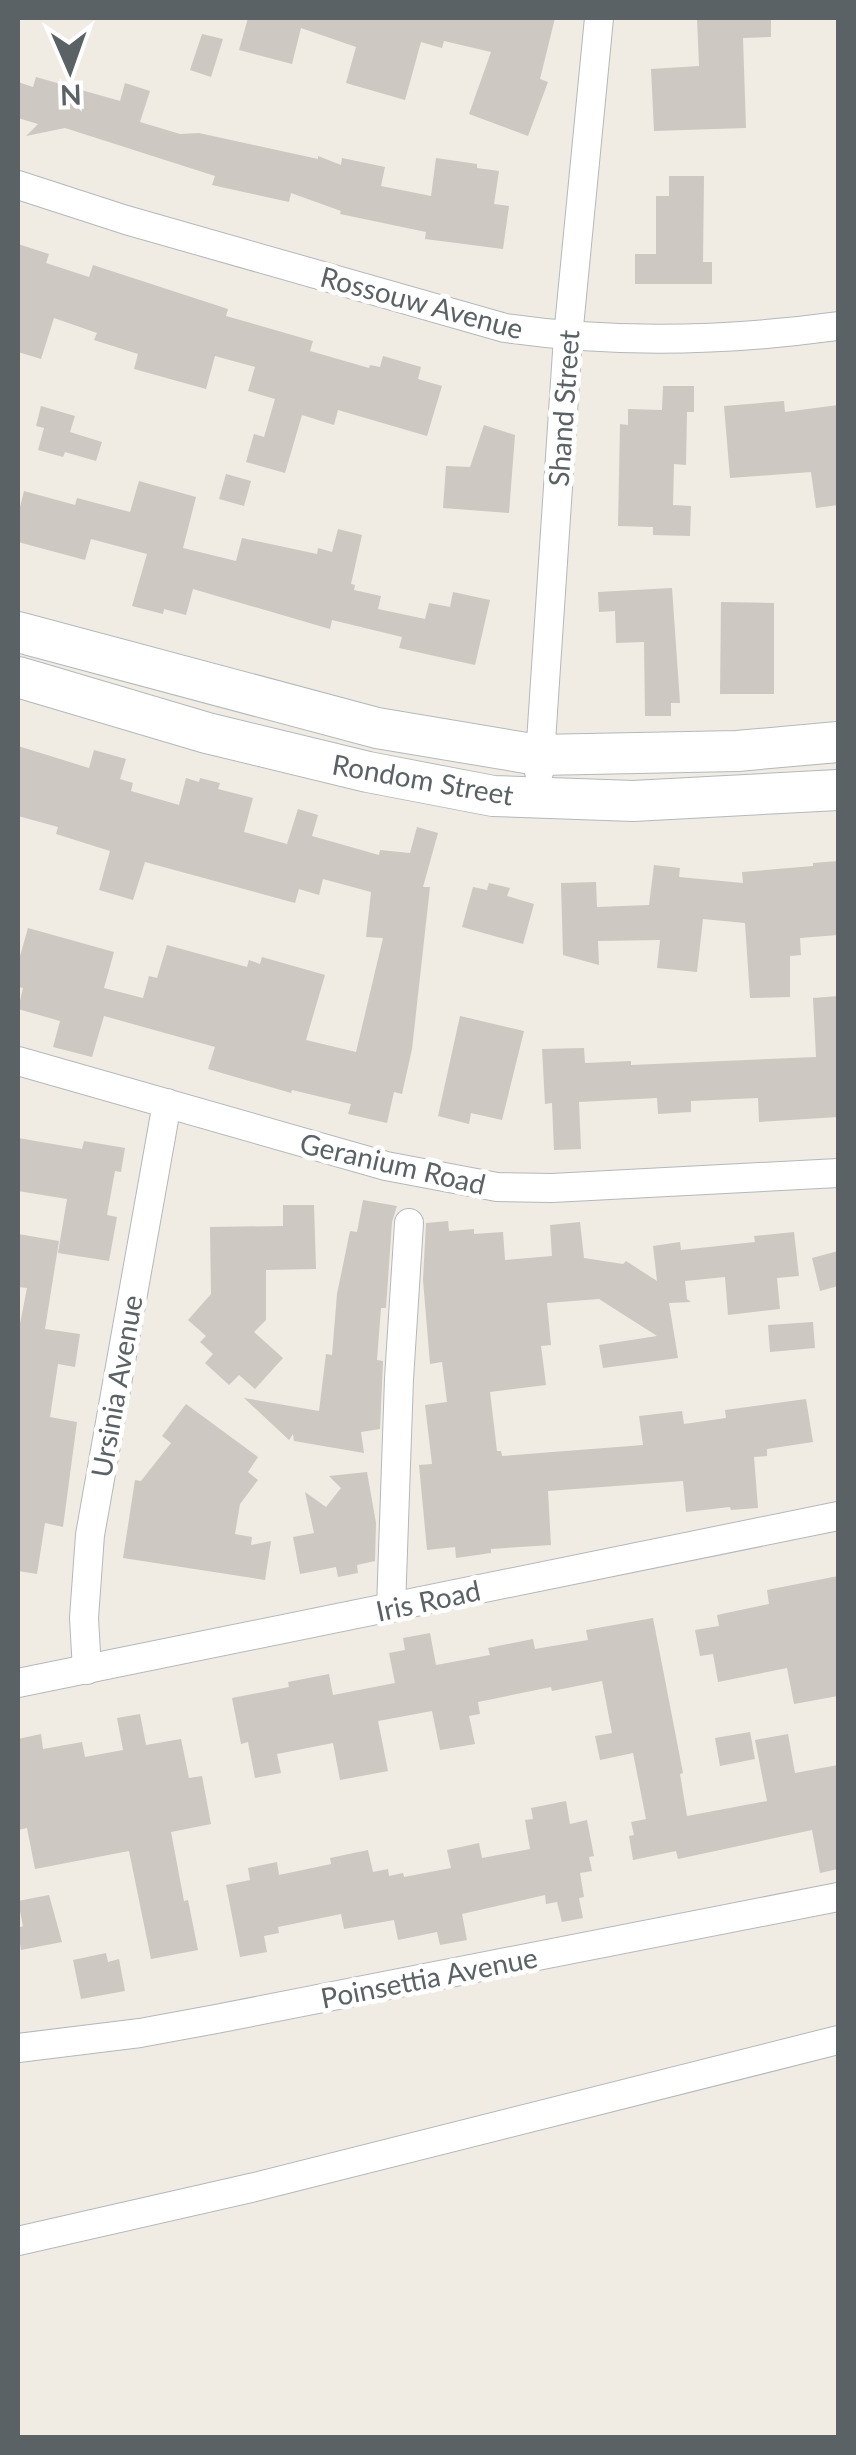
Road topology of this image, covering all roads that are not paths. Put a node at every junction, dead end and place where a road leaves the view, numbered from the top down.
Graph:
1 (599, 18) edge
2 (18, 185) edge
3 (838, 326) edge
4 (568, 337) junction
5 (18, 632) edge
6 (18, 677) edge
7 (838, 742) edge
8 (538, 755) junction
9 (838, 790) edge
10 (541, 798) junction
11 (18, 1062) edge
12 (167, 1103) junction
13 (838, 1173) edge
14 (410, 1223) dead end
15 (838, 1516) edge
16 (391, 1608) junction
17 (87, 1670) junction
18 (18, 1683) edge
19 (838, 1897) edge
20 (838, 2040) edge
21 (18, 2048) edge
22 (18, 2242) edge

1 - 4 street, Shand Street
2 - 4 street, Rossouw Avenue
3 - 4 street, Rossouw Avenue
4 - 8 street, Shand Street
5 - 8 street, Rondom Street
6 - 10 street, Rondom Street
7 - 8 street, Rondom Street
8 - 10 street, Shand Street
9 - 10 street, Rondom Street
11 - 12 street, Geranium Road
12 - 13 street, Geranium Road
12 - 17 street, Ursinia Avenue
14 - 16 street
15 - 16 street, Iris Road
16 - 17 street, Iris Road
17 - 18 street, Iris Road
19 - 21 street, Poinsettia Avenue
20 - 22 street

